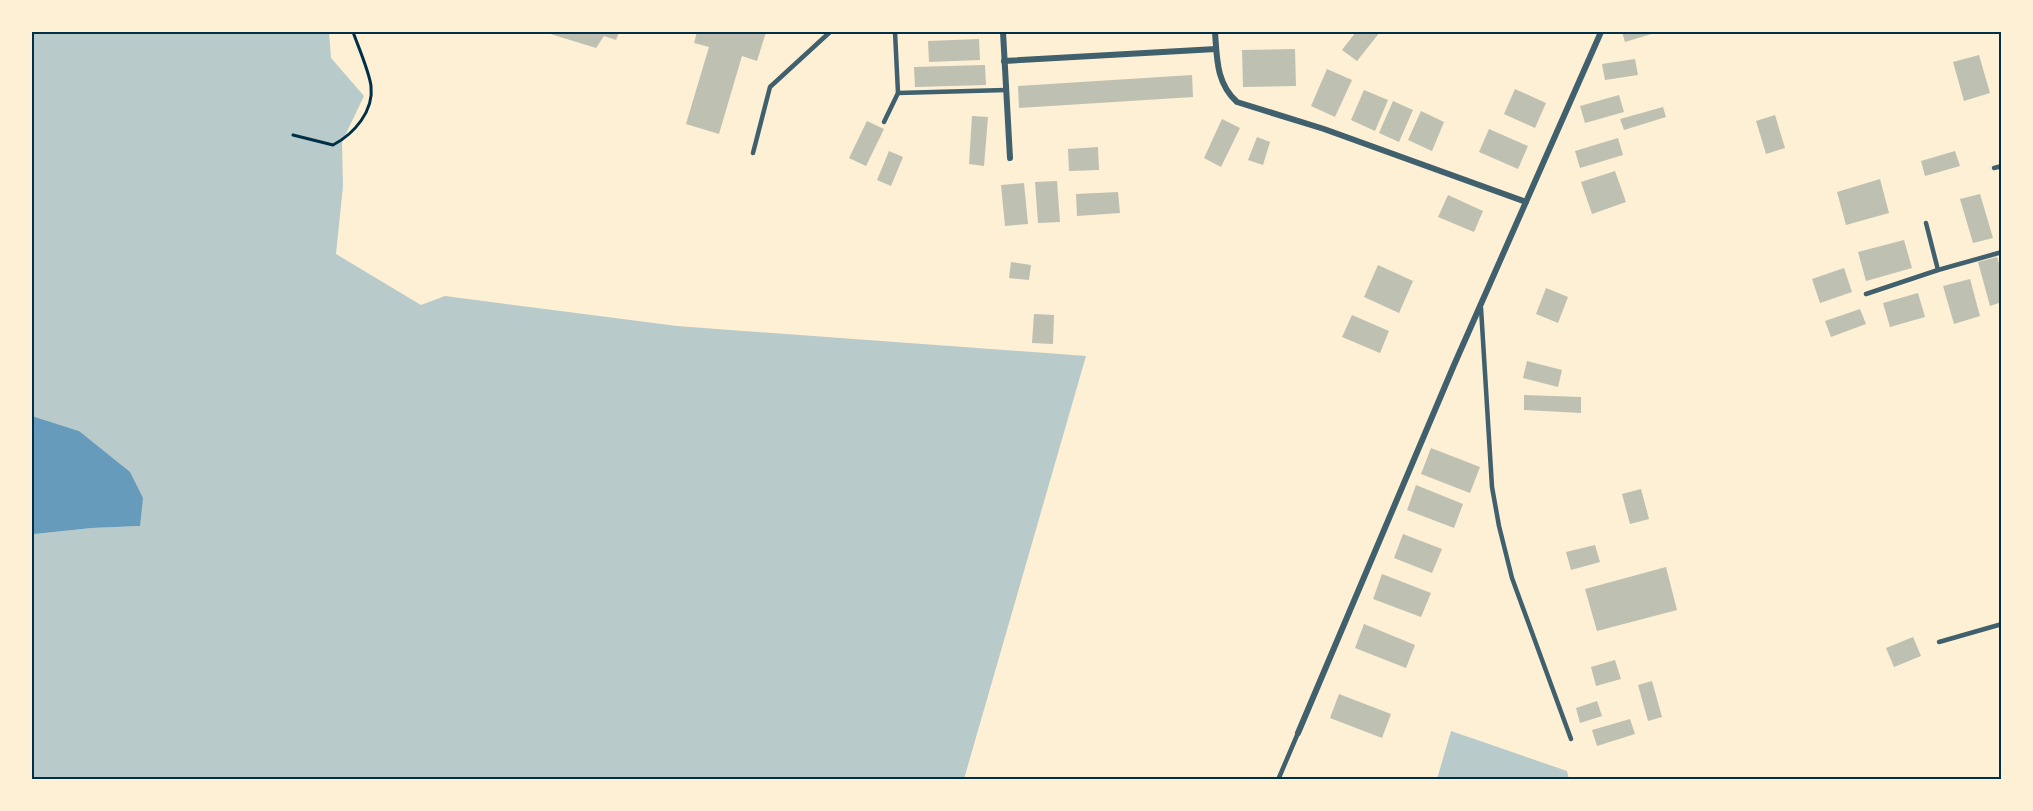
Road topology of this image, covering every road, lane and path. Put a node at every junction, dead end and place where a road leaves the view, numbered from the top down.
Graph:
1 (353, 32) edge
2 (830, 32) edge
3 (896, 32) edge
4 (1003, 32) edge
5 (1215, 32) edge
6 (1601, 32) edge
7 (1216, 49) junction
8 (1005, 61) junction
9 (1006, 90) junction
10 (898, 93) junction
11 (884, 122) dead end
12 (293, 135) dead end
13 (753, 153) dead end
14 (1010, 158) dead end
15 (2001, 166) edge
16 (1994, 168) dead end
17 (1526, 202) junction
18 (1926, 223) dead end
19 (2001, 252) edge
20 (1938, 270) junction
21 (1866, 294) dead end
22 (1480, 305) junction
23 (2001, 624) edge
24 (1939, 642) dead end
25 (1298, 734) joint
26 (1571, 739) dead end
27 (1278, 780) edge

1 - 12 path
2 - 13 lane
3 - 10 lane
4 - 8 street
5 - 7 street
6 - 17 street
7 - 8 street
7 - 17 street
8 - 9 street
9 - 10 lane
9 - 14 street
10 - 11 lane
15 - 16 lane
17 - 22 street
18 - 20 lane
19 - 20 lane
20 - 21 lane
22 - 25 street
22 - 26 lane
23 - 24 lane
25 - 27 lane

